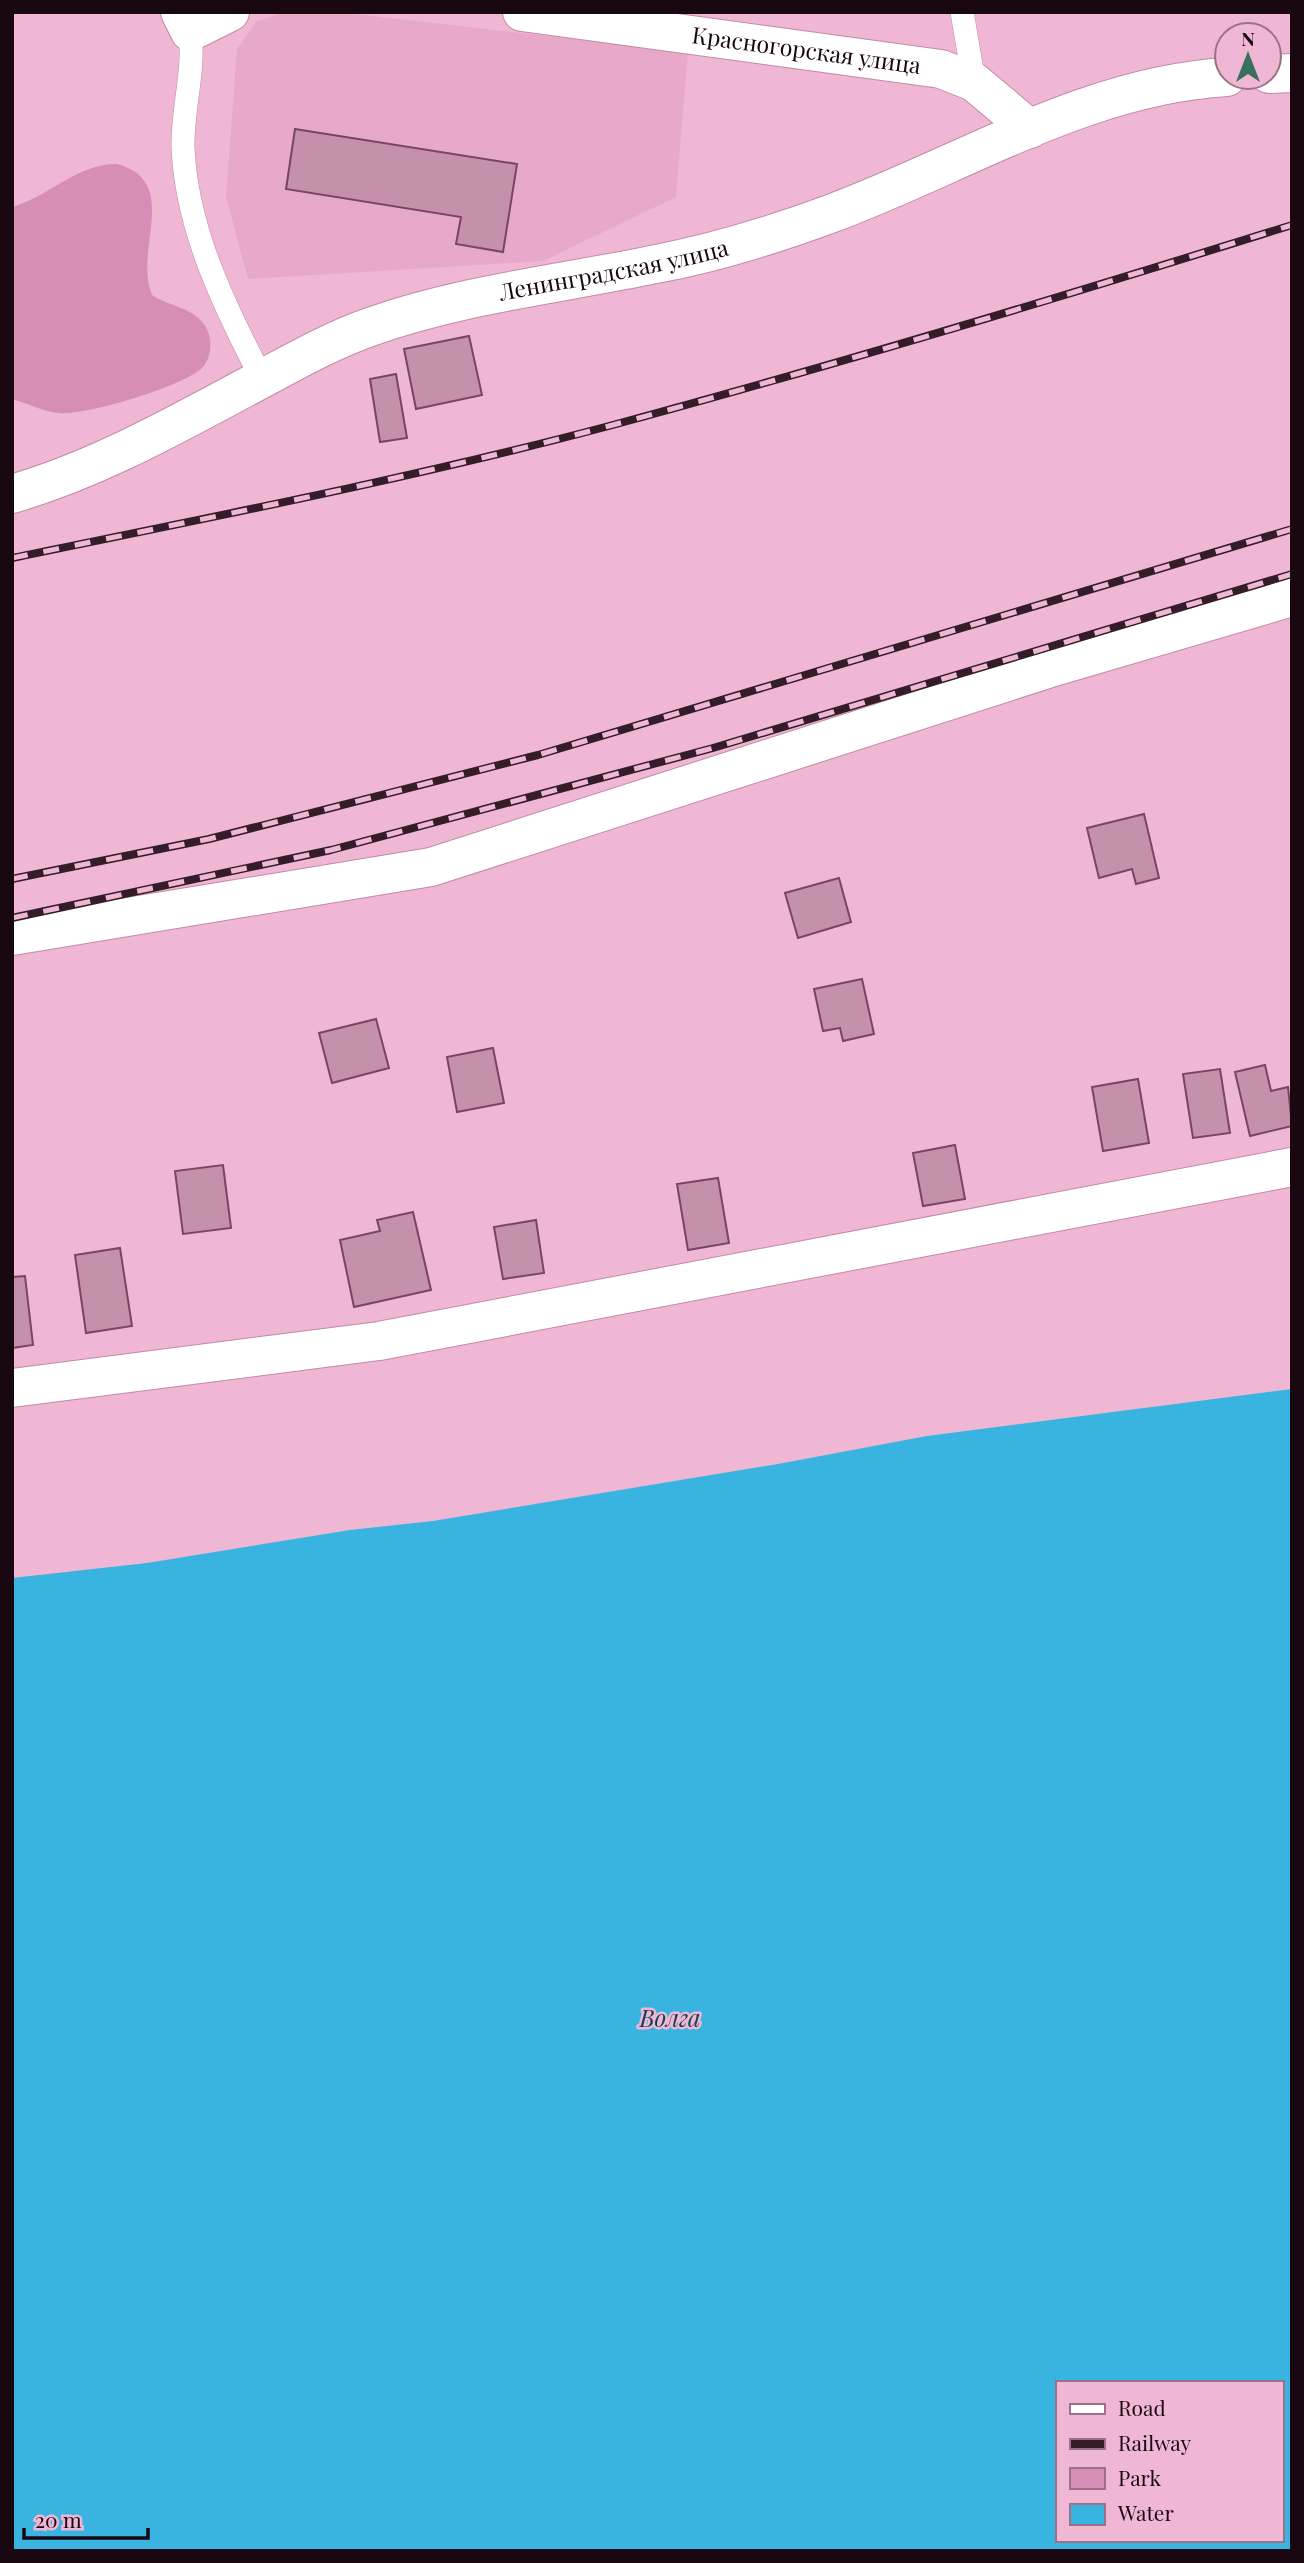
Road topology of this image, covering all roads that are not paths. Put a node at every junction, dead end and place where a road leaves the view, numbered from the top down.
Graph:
1 (230, 12) edge
2 (522, 12) edge
3 (962, 12) edge
4 (185, 22) edge
5 (1213, 79) edge
6 (974, 82) junction
7 (1030, 129) junction
8 (262, 379) junction
9 (12, 494) edge
10 (1292, 597) edge
11 (12, 936) edge
12 (1292, 1167) edge
13 (12, 1388) edge

1 - 4 street
2 - 6 street, Красногорская улица
3 - 6 lane
4 - 8 lane
5 - 7 street, Ленинградская улица
6 - 7 street, Красногорская улица
7 - 8 street, Ленинградская улица
8 - 9 street, Ленинградская улица
10 - 11 street
12 - 13 street

